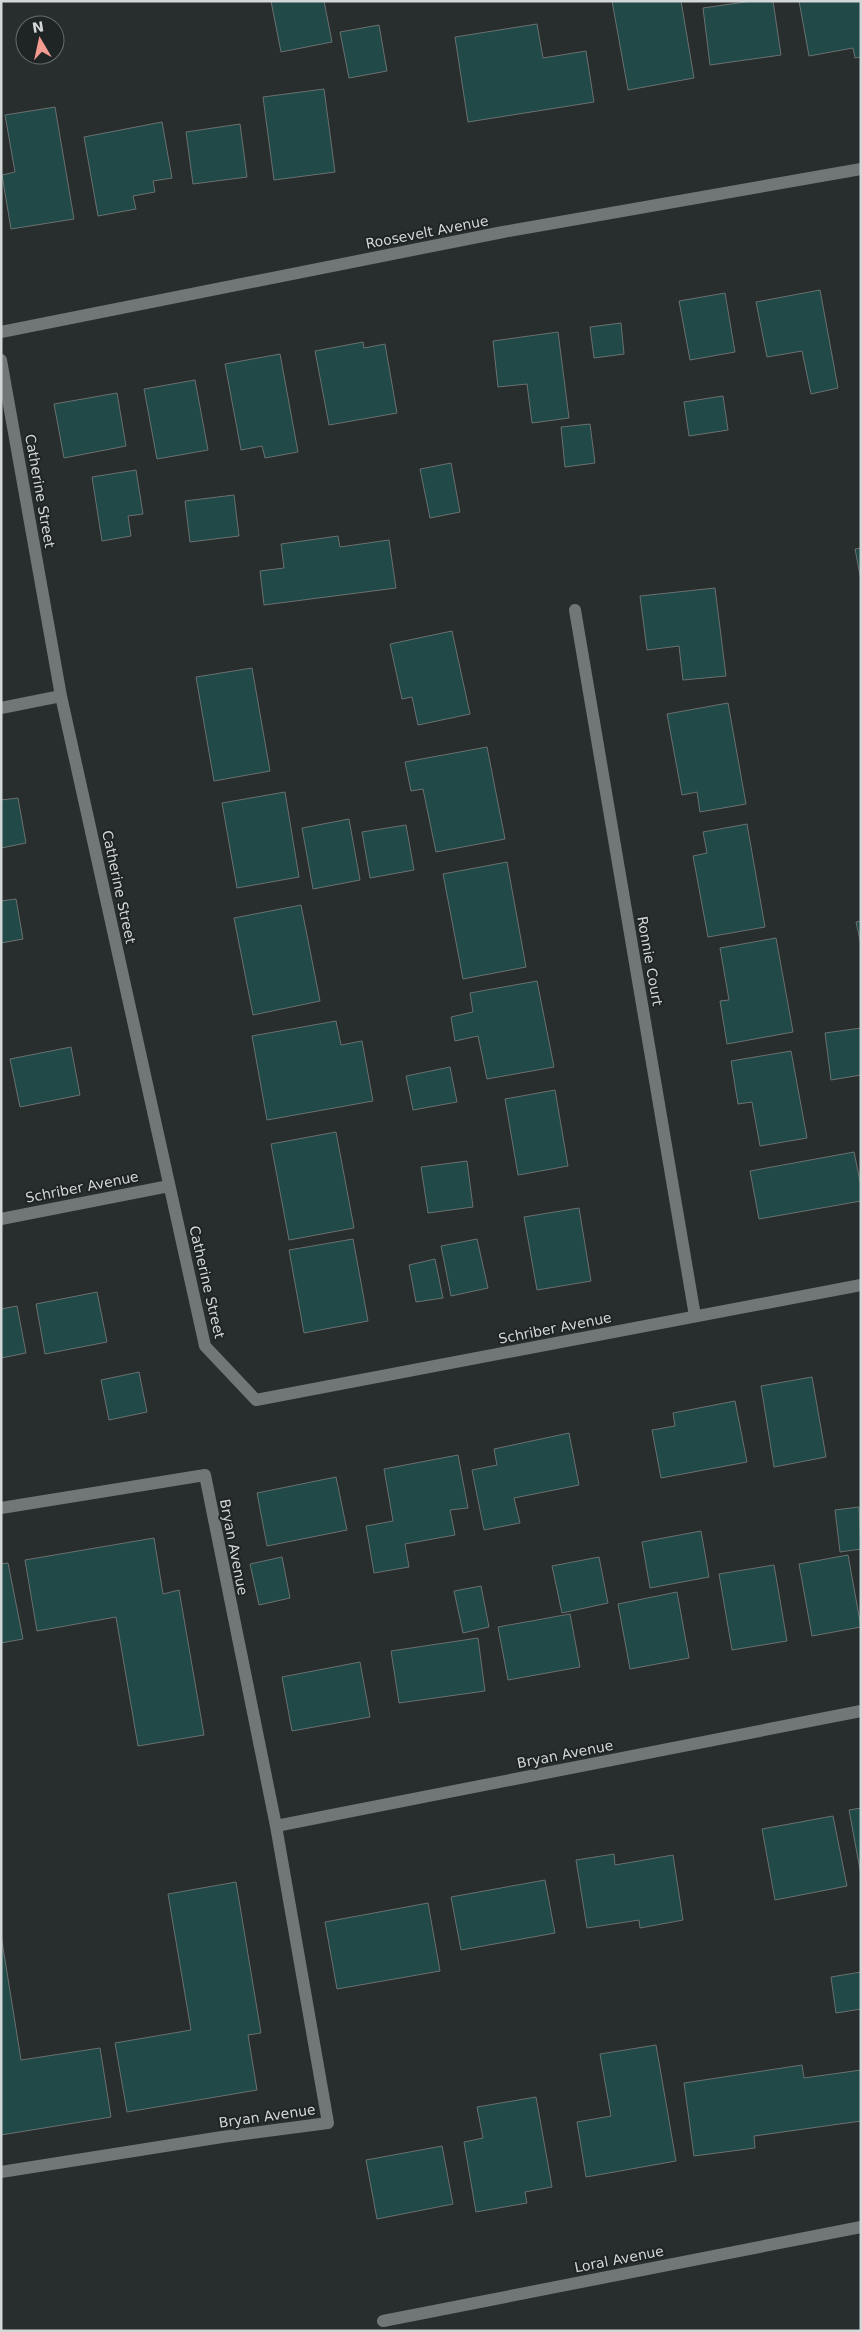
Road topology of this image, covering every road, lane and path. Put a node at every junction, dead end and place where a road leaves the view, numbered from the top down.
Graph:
1 (861, 169) edge
2 (1, 332) edge
3 (1, 360) edge
4 (575, 610) dead end
5 (61, 696) junction
6 (1, 708) edge
7 (169, 1186) junction
8 (1, 1219) edge
9 (861, 1285) edge
10 (695, 1316) junction
11 (256, 1400) joint
12 (1, 1508) edge
13 (861, 1711) edge
14 (276, 1826) junction
15 (1, 2172) edge
16 (861, 2227) edge
17 (383, 2320) dead end

1 - 2 street, Roosevelt Avenue
3 - 5 street, Catherine Street
4 - 10 street, Ronnie Court
5 - 6 street
5 - 7 street, Catherine Street
7 - 8 street, Schriber Avenue
7 - 11 street, Catherine Street
9 - 10 street, Schriber Avenue
10 - 11 street, Schriber Avenue
12 - 14 street, Bryan Avenue
13 - 14 street, Bryan Avenue
14 - 15 street, Bryan Avenue
16 - 17 street, Loral Avenue

